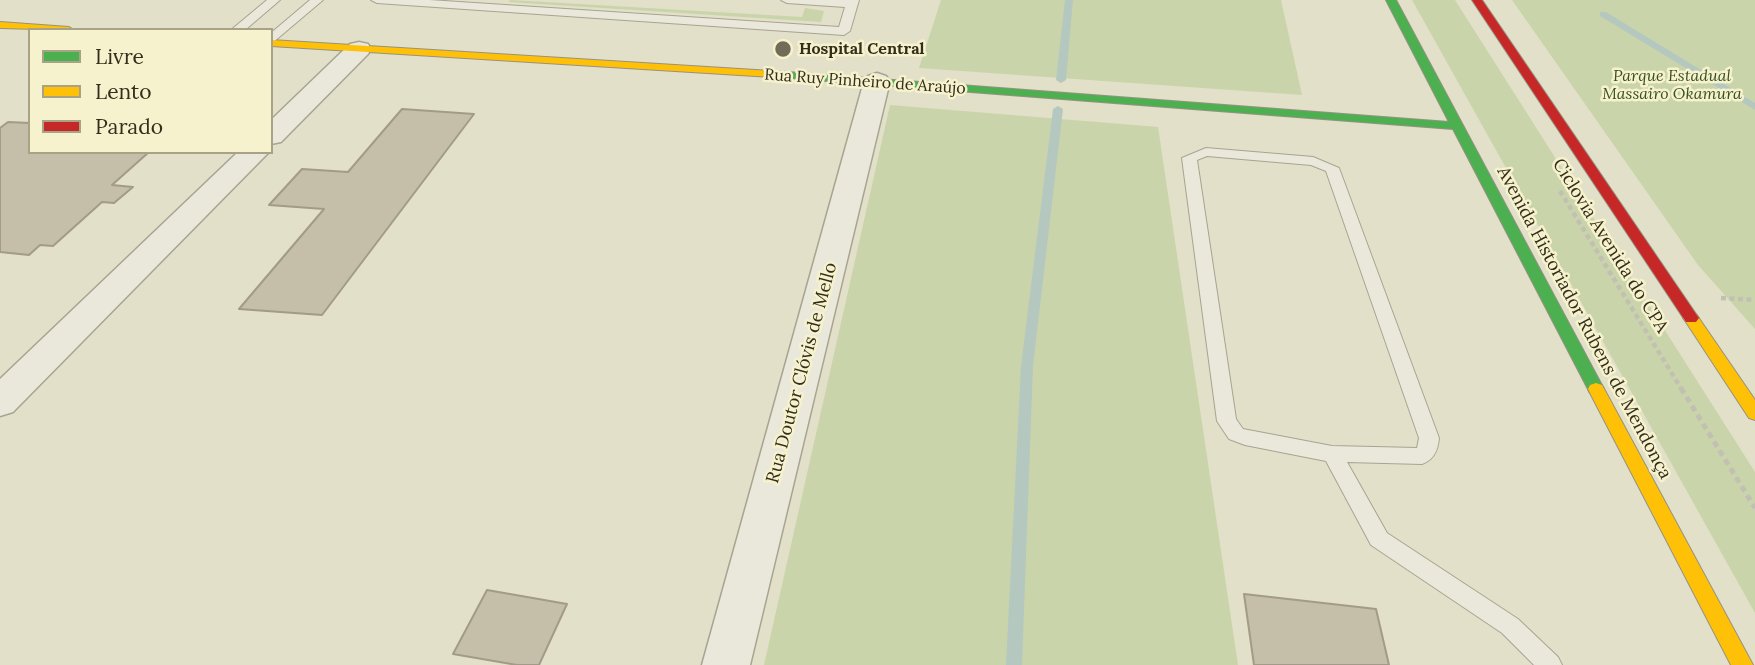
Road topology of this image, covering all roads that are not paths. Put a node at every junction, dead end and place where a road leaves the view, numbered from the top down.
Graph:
1 (274, 0) edge
2 (317, 0) edge
3 (377, 0) edge
4 (787, 0) edge
5 (1391, 0) edge
6 (1477, 0) edge
7 (407, 1) edge
8 (852, 2) edge
9 (0, 25) edge
10 (41, 28) edge
11 (239, 28) edge
12 (273, 40) edge
13 (273, 42) edge
14 (359, 49) junction
15 (311, 69) dead end
16 (338, 71) junction
17 (877, 81) junction
18 (1459, 126) junction
19 (273, 134) edge
20 (253, 154) edge
21 (0, 402) edge
22 (1755, 413) edge
23 (1332, 454) junction
24 (726, 665) edge
25 (1550, 665) edge
26 (1742, 665) edge

1 - 11 lane
2 - 12 lane
3 - 7 lane
4 - 8 lane
5 - 18 main road, Avenida Historiador Rubens de Mendonça
6 - 22 main road
7 - 8 lane
9 - 10 main road
13 - 14 main road, Rua Ruy Pinheiro de Araújo
14 - 16 street
14 - 17 main road, Rua Ruy Pinheiro de Araújo
15 - 16 main road
16 - 19 street
17 - 18 main road, Rua Ruy Pinheiro de Araújo
17 - 24 street, Rua Doutor Clóvis de Mello
18 - 26 main road, Avenida Historiador Rubens de Mendonça
20 - 21 street
23 - 23 lane
23 - 25 lane

